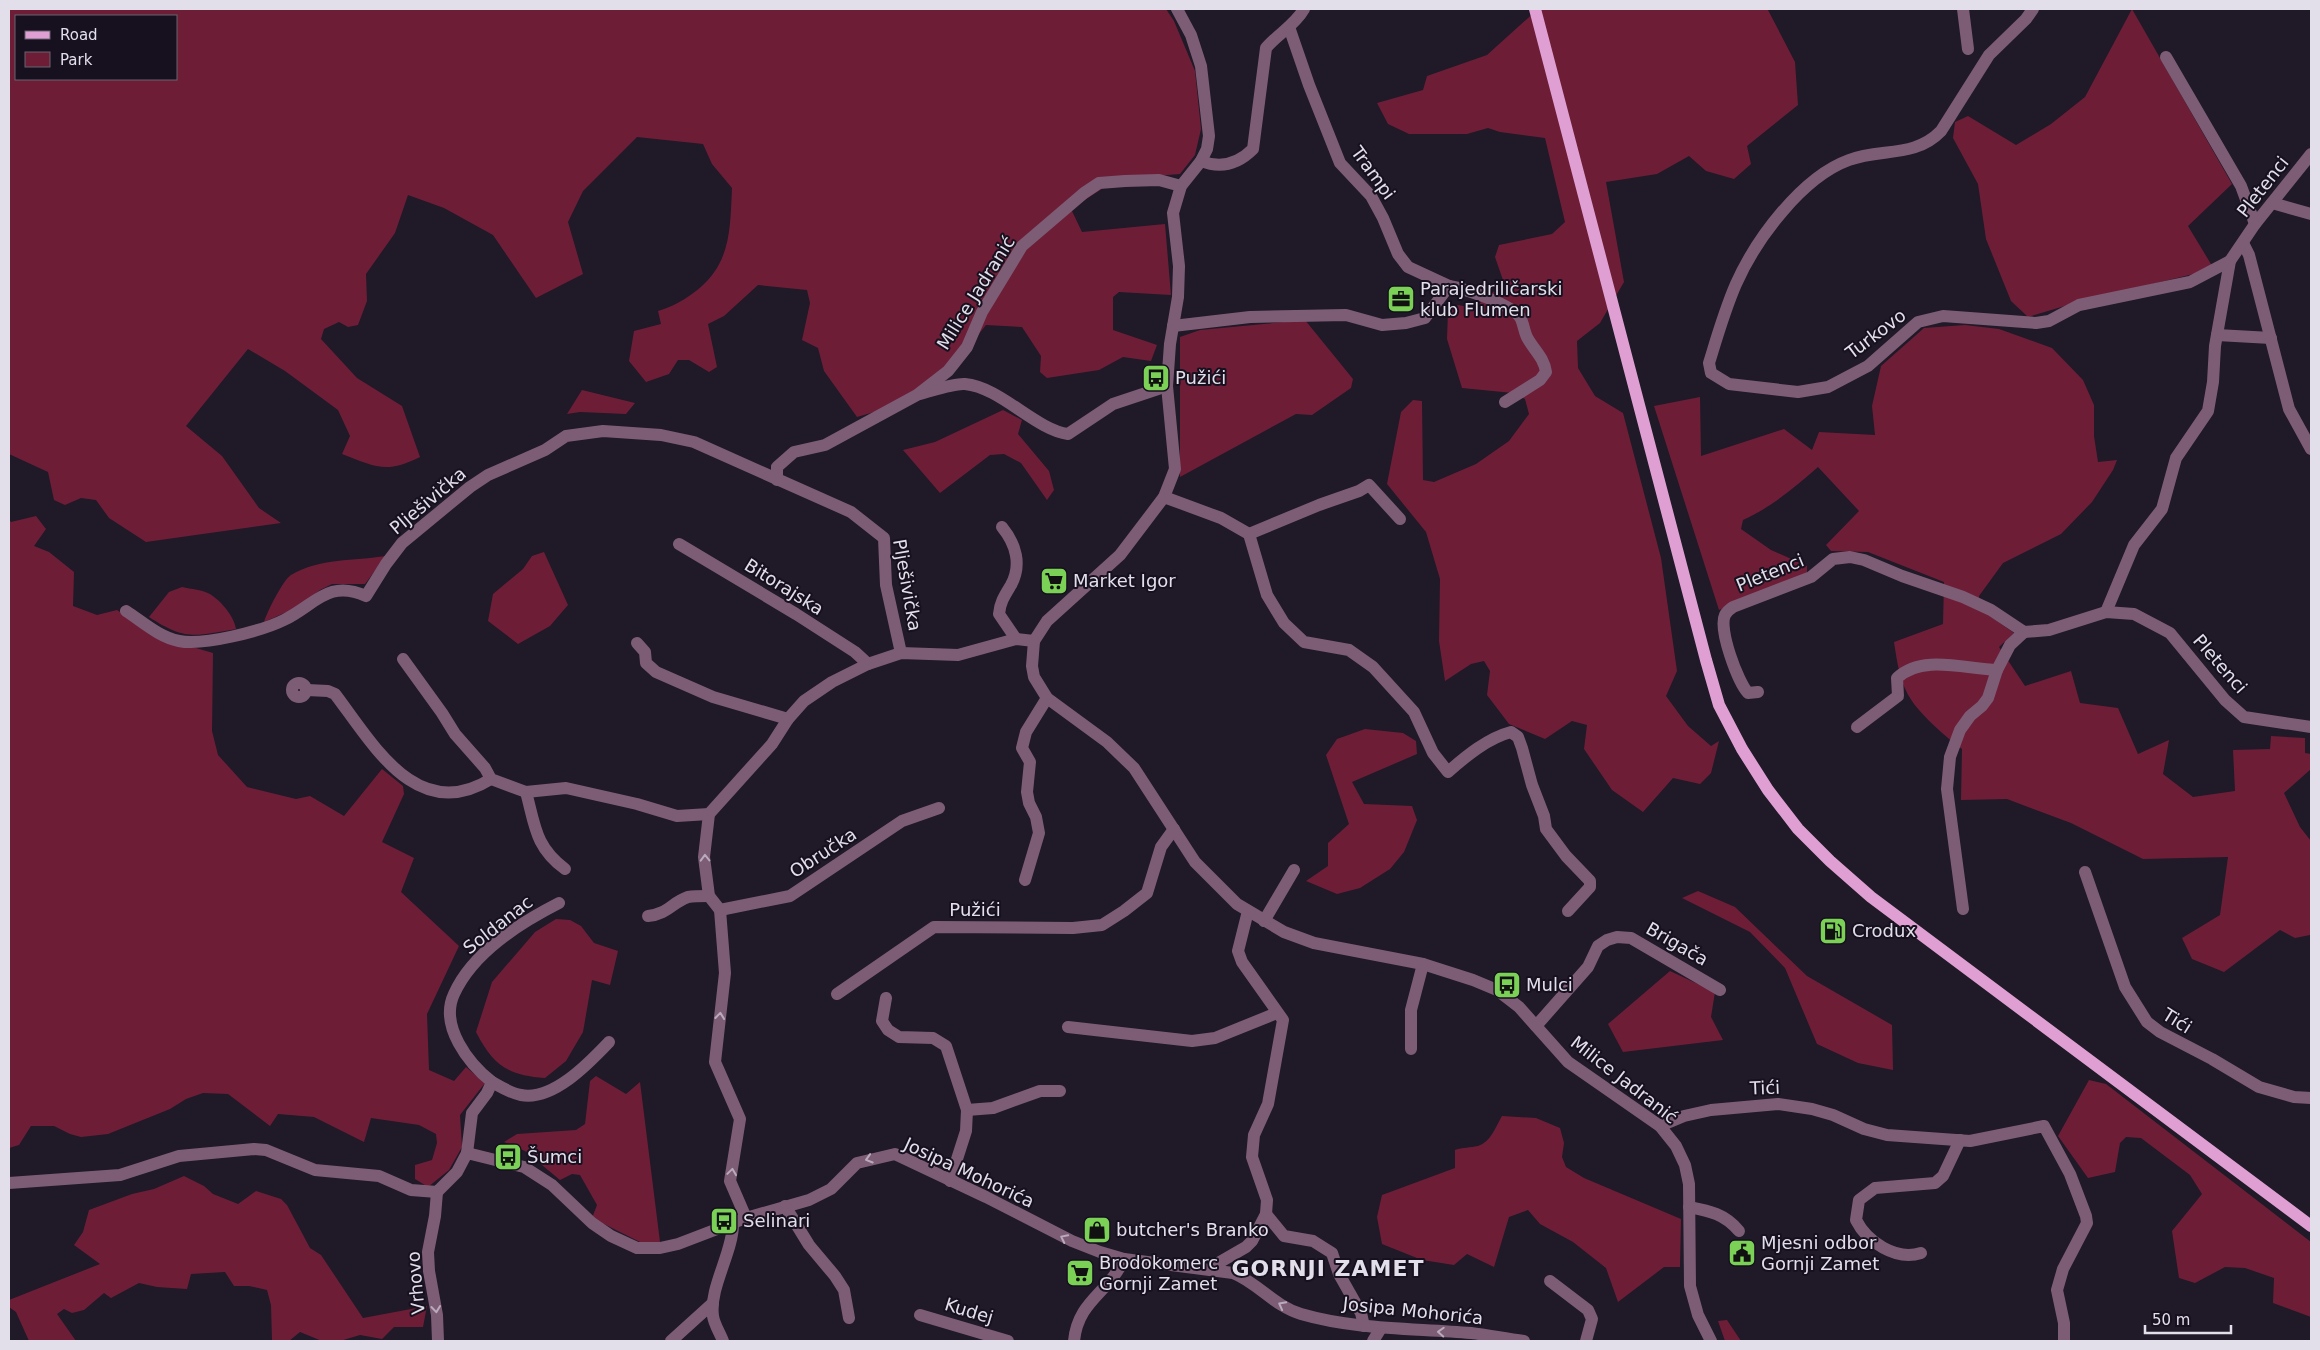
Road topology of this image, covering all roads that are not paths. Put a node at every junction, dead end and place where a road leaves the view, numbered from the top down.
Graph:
1 (1178, 9) edge
2 (1304, 9) edge
3 (1534, 9) edge
4 (1963, 9) edge
5 (2033, 9) edge
6 (1289, 27) junction
7 (1968, 49) dead end
8 (2166, 57) dead end
9 (2311, 154) edge
10 (1201, 161) junction
11 (1181, 186) junction
12 (2272, 203) junction
13 (2311, 214) edge
14 (2255, 224) junction
15 (2243, 243) junction
16 (2230, 262) junction
17 (1450, 286) junction
18 (2049, 321) joint
19 (1173, 326) junction
20 (2217, 336) junction
21 (2271, 338) junction
22 (1167, 386) junction
23 (917, 395) junction
24 (1505, 402) dead end
25 (2311, 449) edge
26 (777, 480) junction
27 (1164, 497) junction
28 (1400, 519) dead end
29 (1002, 527) dead end
30 (1249, 534) junction
31 (679, 544) dead end
32 (126, 611) dead end
33 (2106, 612) junction
34 (2024, 632) junction
35 (1016, 639) junction
36 (1034, 641) junction
37 (637, 643) dead end
38 (902, 653) junction
39 (404, 660) dead end
40 (868, 664) junction
41 (1996, 670) junction
42 (306, 690) dead end
43 (1758, 692) dead end
44 (1047, 698) junction
45 (788, 719) junction
46 (1857, 727) dead end
47 (2311, 727) edge
48 (491, 779) junction
49 (526, 792) junction
50 (939, 808) dead end
51 (708, 814) junction
52 (1174, 829) junction
53 (565, 869) dead end
54 (1294, 870) dead end
55 (2085, 872) dead end
56 (1025, 880) dead end
57 (709, 896) junction
58 (559, 903) dead end
59 (1963, 909) dead end
60 (720, 910) junction
61 (1248, 911) junction
62 (1568, 911) dead end
63 (648, 916) dead end
64 (1264, 921) junction
65 (1423, 964) junction
66 (1720, 990) dead end
67 (837, 994) dead end
68 (886, 998) dead end
69 (1277, 1013) junction
70 (1536, 1026) junction
71 (1068, 1027) dead end
72 (609, 1042) dead end
73 (1411, 1049) dead end
74 (492, 1082) junction
75 (1060, 1091) dead end
76 (2311, 1098) edge
77 (967, 1110) junction
78 (1660, 1126) junction
79 (1960, 1140) junction
80 (467, 1153) junction
81 (950, 1181) junction
82 (9, 1184) edge
83 (436, 1192) junction
84 (785, 1206) junction
85 (1689, 1207) junction
86 (1266, 1214) junction
87 (746, 1218) junction
88 (733, 1224) junction
89 (2311, 1226) edge
90 (1739, 1231) dead end
91 (1921, 1253) dead end
92 (1124, 1259) junction
93 (1215, 1270) junction
94 (1550, 1281) dead end
95 (713, 1310) junction
96 (920, 1314) dead end
97 (849, 1318) dead end
98 (1364, 1326) junction
99 (1381, 1328) junction
100 (438, 1341) edge
101 (671, 1341) edge
102 (723, 1341) edge
103 (1008, 1341) edge
104 (1074, 1341) edge
105 (1373, 1341) edge
106 (1524, 1341) edge
107 (1586, 1341) edge
108 (1711, 1341) edge
109 (2064, 1341) edge

1 - 10 street, Milice Jadranić
2 - 6 street
3 - 89 main road
4 - 7 street
5 - 18 street, Turkovo
6 - 10 street
6 - 17 street, Trampi
8 - 14 street
9 - 12 street, Pletenci
10 - 11 street, Milice Jadranić
11 - 19 street, Milice Jadranić
11 - 23 street, Milice Jadranić
12 - 13 street
12 - 14 street, Pletenci
14 - 15 street, Pletenci
15 - 16 street, Pletenci
15 - 21 street, Pletenci
16 - 18 street, Pletenci
16 - 20 street, Pletenci
17 - 19 street
17 - 24 street
19 - 22 street, Milice Jadranić
20 - 21 street
20 - 33 street, Pletenci
21 - 25 street, Pletenci
22 - 23 street
22 - 27 street, Milice Jadranić
23 - 26 street
26 - 32 street, Plješivička
26 - 38 street, Plješivička
27 - 30 street
27 - 36 street, Milice Jadranić
28 - 30 street
29 - 35 street
30 - 62 street
31 - 40 street, Bitorajska
33 - 34 street, Pletenci
33 - 47 street, Pletenci
34 - 41 street
34 - 43 street, Pletenci
35 - 36 street, Plješivička
35 - 38 street, Plješivička
36 - 44 street, Milice Jadranić
37 - 45 street
38 - 40 street
39 - 48 street
40 - 45 street
41 - 46 street
41 - 59 street
42 - 48 street
44 - 52 street, Milice Jadranić
44 - 56 street
45 - 51 street
48 - 49 street
49 - 51 street
49 - 53 street
50 - 60 street, Obručka
57 -> 51 street
52 - 61 street, Milice Jadranić
52 - 67 street, Pužići
54 - 64 street
55 - 76 street, Tići
57 - 60 street
57 - 63 street
58 - 74 street, Soldanac
87 -> 60 street
61 - 64 street, Milice Jadranić
61 - 69 street
64 - 65 street, Milice Jadranić
65 - 70 street, Milice Jadranić
65 - 73 street
66 - 70 street, Brigača
68 - 77 street
69 - 71 street
69 - 86 street
70 - 78 street, Milice Jadranić
72 - 74 street, Soldanac
74 - 80 street
75 - 77 street
77 - 81 street
78 - 79 street, Tići
78 - 85 street, Milice Jadranić
79 - 91 street
79 - 109 street, Tići
80 - 83 street
80 - 88 street, Josipa Mohorića
81 -> 84 street, Josipa Mohorića
92 -> 81 street, Josipa Mohorića
82 - 83 street
83 -> 100 street, Vrhovo
84 - 87 street, Josipa Mohorića
84 - 97 street
85 - 90 street
85 - 108 street, Milice Jadranić
86 - 93 street
86 - 98 street
87 - 88 street, Josipa Mohorića
88 - 95 street
92 - 93 street, Josipa Mohorića
92 - 104 street
98 -> 93 street, Josipa Mohorića
94 - 107 street
95 - 101 street
95 - 102 street
96 - 103 street, Kudej
98 - 99 street, Josipa Mohorića
99 - 105 street
106 -> 99 street, Josipa Mohorića

